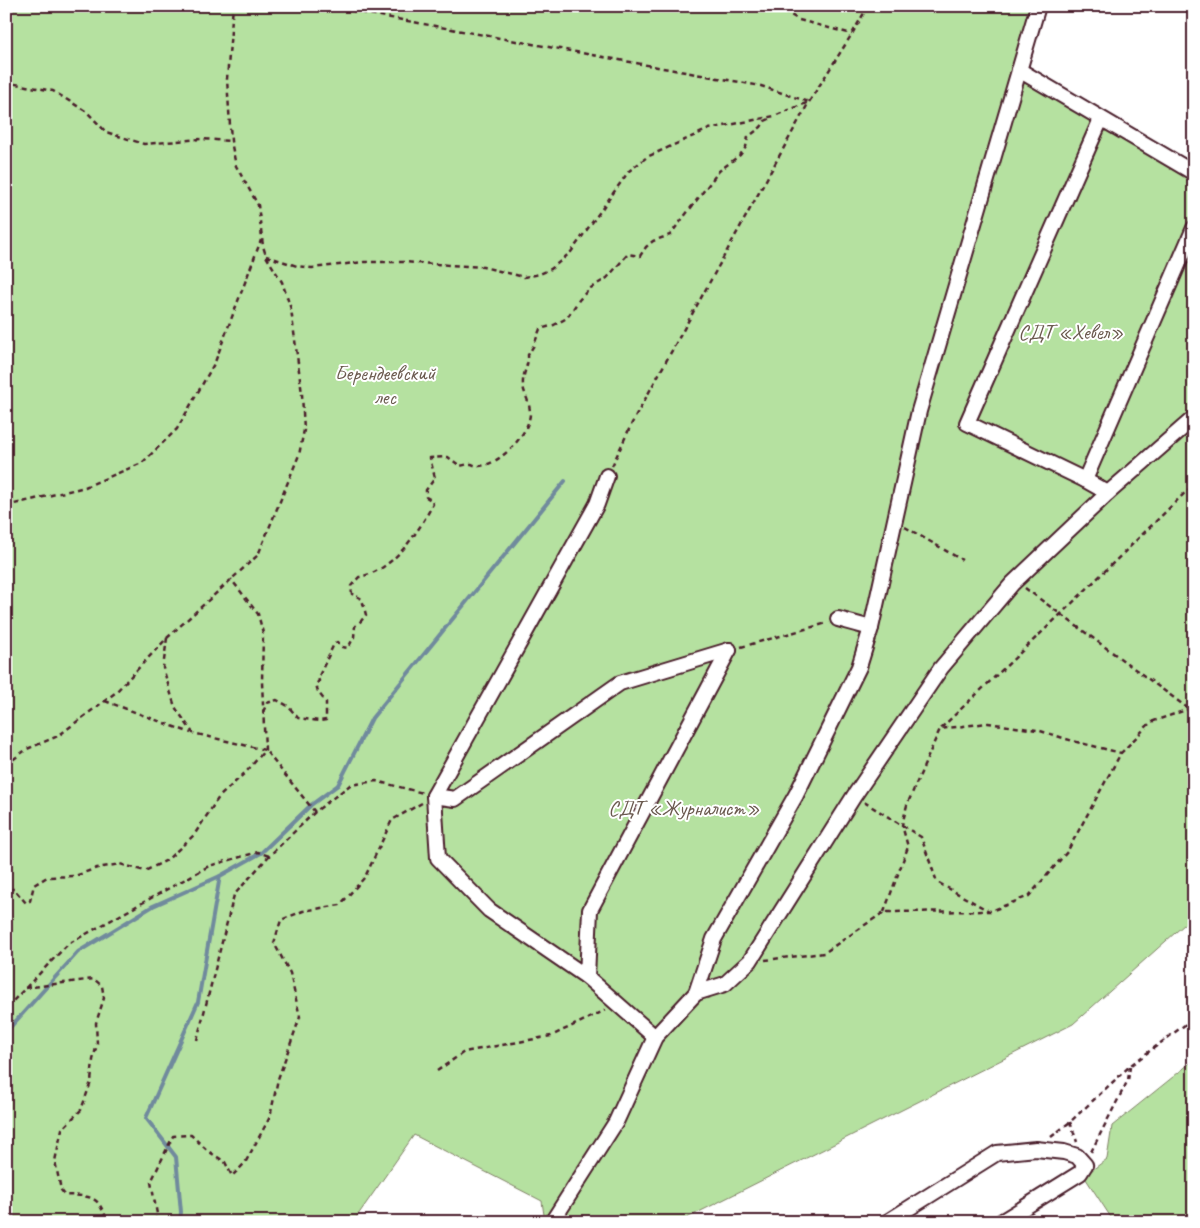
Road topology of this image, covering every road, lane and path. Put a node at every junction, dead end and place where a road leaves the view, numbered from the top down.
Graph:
1 (232, 6) edge
2 (326, 6) edge
3 (776, 6) edge
4 (868, 6) edge
5 (1038, 6) edge
6 (852, 34) junction
7 (1019, 70) junction
8 (6, 84) edge
9 (809, 102) junction
10 (774, 116) junction
11 (1101, 119) junction
12 (231, 141) junction
13 (1194, 173) edge
14 (1194, 228) edge
15 (262, 238) junction
16 (266, 256) junction
17 (1194, 418) edge
18 (607, 476) joint
19 (1086, 480) junction
20 (1194, 484) edge
21 (1108, 493) junction
22 (6, 506) edge
23 (896, 521) junction
24 (962, 560) dead end
25 (231, 579) junction
26 (1012, 584) junction
27 (1061, 614) junction
28 (838, 620) joint
29 (871, 628) junction
30 (167, 638) junction
31 (729, 650) junction
32 (104, 701) junction
33 (1189, 709) junction
34 (1194, 710) edge
35 (263, 712) junction
36 (940, 728) junction
37 (193, 733) junction
38 (265, 750) junction
39 (1121, 753) junction
40 (6, 765) edge
41 (434, 796) junction
42 (854, 796) junction
43 (315, 812) junction
44 (902, 825) junction
45 (269, 856) junction
46 (6, 899) edge
47 (991, 911) junction
48 (884, 912) junction
49 (750, 961) junction
50 (588, 977) junction
51 (25, 988) junction
52 (696, 993) junction
53 (618, 1004) junction
54 (6, 1006) edge
55 (1194, 1018) edge
56 (655, 1037) junction
57 (197, 1040) dead end
58 (1130, 1065) junction
59 (437, 1071) dead end
60 (1070, 1122) junction
61 (1036, 1148) junction
62 (1085, 1165) junction
63 (109, 1222) edge
64 (155, 1222) edge
65 (552, 1222) edge
66 (887, 1222) edge
67 (1001, 1222) edge

1 - 12 path
2 - 9 path
3 - 6 path
4 - 6 path
5 - 7 lane
6 - 9 path
7 - 11 lane
7 - 23 lane
8 - 12 path
9 - 10 path
9 - 18 path
10 - 16 path
10 - 35 path
11 - 13 lane
11 - 19 lane
12 - 15 path
14 - 19 lane
15 - 16 path
15 - 22 path
16 - 25 path
17 - 21 lane
18 - 41 lane
19 - 21 lane
20 - 27 path
21 - 26 lane
23 - 24 path
23 - 29 lane
25 - 30 path
25 - 35 path
26 - 27 path
26 - 42 lane
27 - 33 path
27 - 36 path
28 - 29 lane
28 - 31 path
29 - 52 lane
30 - 32 path
30 - 37 path
31 - 41 lane
31 - 50 lane
32 - 37 path
32 - 40 path
33 - 34 path
33 - 39 path
35 - 38 path
36 - 39 path
36 - 44 path
37 - 38 path
38 - 43 path
38 - 46 path
39 - 47 path
41 - 43 path
41 - 50 lane
41 - 64 path
42 - 44 path
42 - 49 lane
43 - 45 path
44 - 47 path
44 - 48 path
45 - 51 path
45 - 57 path
47 - 48 path
48 - 49 path
49 - 52 lane
50 - 53 lane
51 - 54 path
51 - 63 path
52 - 56 lane
53 - 56 lane
53 - 59 path
55 - 58 path
56 - 65 lane
58 - 60 path
58 - 62 path
60 - 61 path
60 - 62 path
61 - 62 lane
61 - 66 lane
62 - 67 lane

